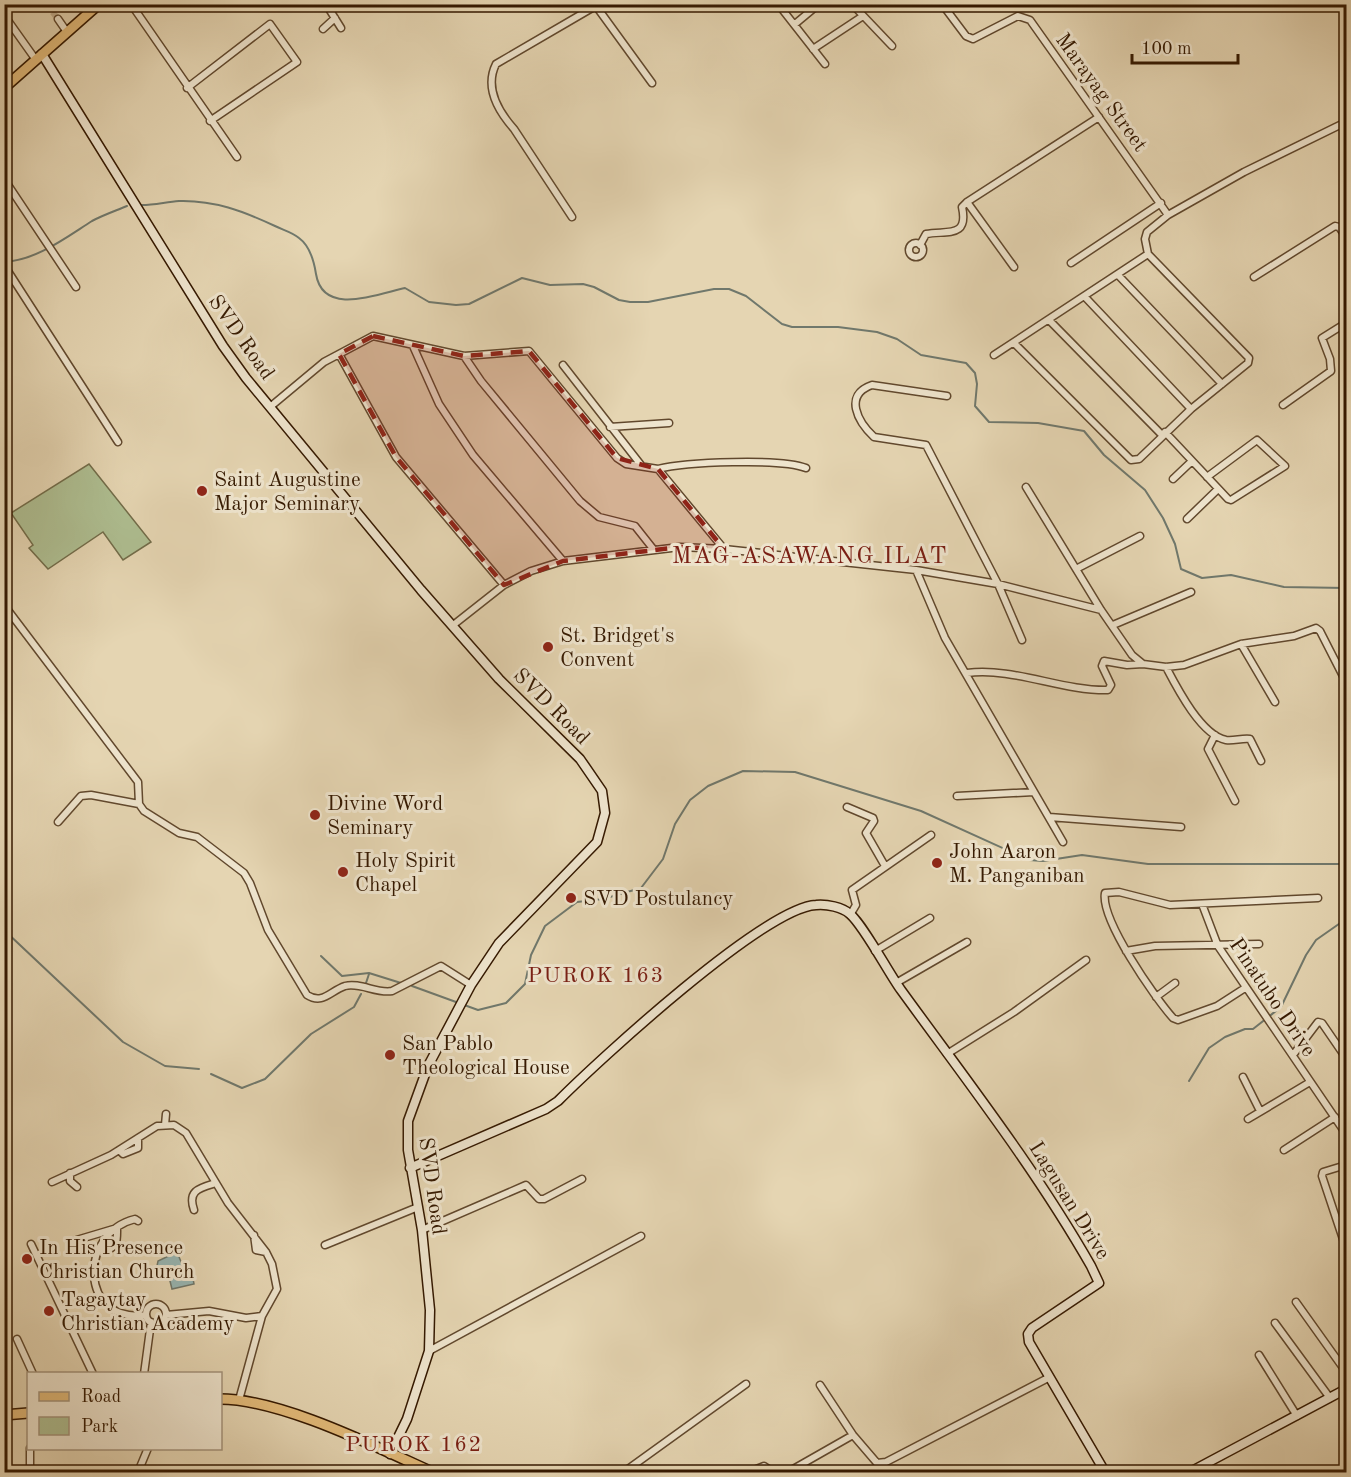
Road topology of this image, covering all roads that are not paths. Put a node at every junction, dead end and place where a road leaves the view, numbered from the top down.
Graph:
1 (99, 4) edge
2 (131, 4) edge
3 (326, 4) edge
4 (778, 4) edge
5 (819, 4) edge
6 (852, 4) edge
7 (942, 4) edge
8 (597, 5) edge
9 (864, 16) junction
10 (335, 18) junction
11 (58, 19) tunnel mouth
12 (795, 24) junction
13 (4, 25) edge
14 (341, 28) dead end
15 (323, 29) dead end
16 (67, 32) junction
17 (892, 46) dead end
18 (813, 49) junction
19 (39, 57) junction
20 (825, 64) dead end
21 (652, 83) dead end
22 (4, 88) edge
23 (187, 88) junction
24 (1099, 117) junction
25 (210, 121) junction
26 (1347, 123) edge
27 (237, 157) dead end
28 (4, 178) edge
29 (967, 202) junction
30 (1161, 203) junction
31 (1168, 215) junction
32 (572, 217) dead end
33 (1347, 237) edge
34 (920, 245) dead end
35 (1148, 254) junction
36 (1071, 263) dead end
37 (4, 265) edge
38 (1014, 267) dead end
39 (1118, 275) junction
40 (1254, 276) dead end
41 (76, 287) dead end
42 (1085, 297) junction
43 (1049, 320) junction
44 (1347, 323) edge
45 (1014, 343) junction
46 (413, 346) junction
47 (339, 354) junction
48 (464, 356) junction
49 (994, 356) dead end
50 (563, 365) dead end
51 (1222, 384) junction
52 (947, 396) dead end
53 (1283, 405) dead end
54 (270, 407) junction
55 (1191, 409) junction
56 (669, 423) dead end
57 (610, 427) junction
58 (1164, 434) junction
59 (118, 442) dead end
60 (1192, 461) junction
61 (640, 465) junction
62 (806, 468) dead end
63 (658, 469) junction
64 (1207, 477) junction
65 (1173, 479) dead end
66 (1026, 487) dead end
67 (1218, 489) junction
68 (1187, 519) dead end
69 (1140, 536) dead end
70 (724, 549) junction
71 (654, 550) junction
72 (563, 561) junction
73 (1076, 569) junction
74 (916, 570) junction
75 (998, 584) junction
76 (504, 585) junction
77 (1191, 592) dead end
78 (4, 605) edge
79 (1101, 610) junction
80 (1113, 625) junction
81 (452, 626) junction
82 (1022, 640) dead end
83 (1241, 644) junction
84 (1143, 664) junction
85 (1166, 667) junction
86 (967, 673) junction
87 (1347, 682) edge
88 (1275, 702) dead end
89 (1215, 735) junction
90 (1261, 761) dead end
91 (1034, 792) junction
92 (957, 796) dead end
93 (1235, 801) dead end
94 (139, 804) junction
95 (847, 807) dead end
96 (1049, 818) junction
97 (58, 822) dead end
98 (1181, 827) dead end
99 (931, 835) dead end
100 (1063, 842) dead end
101 (885, 866) junction
102 (1318, 898) dead end
103 (1202, 904) junction
104 (850, 915) junction
105 (930, 918) dead end
106 (968, 942) dead end
107 (1259, 944) dead end
108 (1218, 946) junction
109 (875, 951) junction
110 (1126, 951) junction
111 (1086, 960) dead end
112 (896, 983) junction
113 (1175, 983) dead end
114 (471, 985) junction
115 (1245, 988) junction
116 (1156, 996) junction
117 (947, 1054) junction
118 (1293, 1055) junction
119 (1347, 1058) edge
120 (1244, 1077) dead end
121 (1310, 1082) junction
122 (1260, 1111) junction
123 (165, 1114) dead end
124 (1335, 1117) junction
125 (1248, 1119) dead end
126 (165, 1125) junction
127 (1347, 1134) edge
128 (1284, 1150) dead end
129 (1347, 1164) edge
130 (410, 1168) junction
131 (70, 1173) junction
132 (582, 1179) dead end
133 (52, 1182) dead end
134 (216, 1183) junction
135 (77, 1187) dead end
136 (418, 1207) junction
137 (194, 1210) dead end
138 (138, 1221) dead end
139 (117, 1228) junction
140 (422, 1230) junction
141 (641, 1236) dead end
142 (70, 1242) dead end
143 (31, 1244) dead end
144 (325, 1245) dead end
145 (99, 1248) junction
146 (1347, 1248) edge
147 (1296, 1302) dead end
148 (146, 1315) junction
149 (166, 1315) junction
150 (262, 1316) junction
151 (151, 1322) junction
152 (1275, 1323) dead end
153 (17, 1339) dead end
154 (429, 1350) junction
155 (1259, 1355) dead end
156 (32, 1372) edge
157 (92, 1372) edge
158 (144, 1372) edge
159 (1347, 1372) edge
160 (1050, 1377) junction
161 (746, 1384) dead end
162 (820, 1385) dead end
163 (1347, 1389) edge
164 (222, 1398) edge
165 (1330, 1398) junction
166 (239, 1400) junction
167 (27, 1413) edge
168 (4, 1415) edge
169 (1298, 1416) junction
170 (854, 1435) junction
171 (30, 1450) edge
172 (148, 1450) edge
173 (390, 1454) junction
174 (30, 1473) edge
175 (138, 1473) edge
176 (432, 1473) edge
177 (624, 1473) edge
178 (749, 1473) edge
179 (773, 1473) edge
180 (788, 1473) edge
181 (1105, 1473) edge
182 (1191, 1473) edge

1 - 16 main road
2 - 23 street
3 - 10 street
4 - 12 street
5 - 12 street
6 - 9 street
7 - 24 street, Marayag Street
8 - 21 street
8 - 32 street
9 - 17 street
9 - 18 street
10 - 14 street
10 - 15 street
11 - 16 street
12 - 18 street
13 - 19 street
16 - 19 main road
18 - 20 street
19 - 22 main road
19 - 54 main road, SVD Road
23 - 25 street
23 - 25 street
24 - 29 street
24 - 30 street, Marayag Street
25 - 27 street
26 - 31 street
28 - 41 street
29 - 34 street
29 - 38 street
30 - 31 street, Marayag Street
30 - 36 street
31 - 35 street
33 - 40 street
35 - 39 street
35 - 51 street
37 - 59 street
39 - 42 street
39 - 51 street
42 - 43 street
42 - 55 street
43 - 45 street
43 - 58 street
44 - 53 street
45 - 49 street
45 - 58 street
46 - 47 street
46 - 48 street
46 - 72 street
47 - 54 street
47 - 76 street
48 - 61 street
48 - 71 street
50 - 57 street
51 - 55 street
52 - 75 street
54 - 81 main road, SVD Road
55 - 58 street
56 - 57 street
57 - 61 street
58 - 60 street
60 - 64 street
60 - 65 street
61 - 63 street
62 - 63 street
63 - 70 street
64 - 67 street
64 - 67 street
66 - 73 street
67 - 68 street
69 - 73 street
70 - 71 street
70 - 74 street
71 - 72 street
72 - 76 street
73 - 79 street
74 - 75 street
74 - 86 street
75 - 79 street
75 - 82 street
76 - 81 street
77 - 80 street
78 - 94 street
79 - 80 street
80 - 84 street
81 - 114 main road, SVD Road
83 - 85 street
83 - 87 street
83 - 88 street
84 - 85 street
84 - 86 street
85 - 89 street
86 - 91 street
89 - 90 street
89 - 93 street
91 - 92 street
91 - 96 street
94 - 97 street
94 - 114 street
95 - 101 street
96 - 98 street
96 - 100 street
99 - 101 street
101 - 104 street
102 - 103 street
103 - 108 street, Pinatubo Drive
103 - 110 street
104 - 109 main road
104 - 130 main road
105 - 109 street
106 - 112 street
107 - 108 street
108 - 110 street
108 - 115 street, Pinatubo Drive
109 - 112 main road
110 - 116 street
111 - 117 street
112 - 117 main road
113 - 116 street
114 - 130 main road, SVD Road
115 - 116 street
115 - 118 street, Pinatubo Drive
117 - 160 main road, Lagusan Drive
118 - 119 street
118 - 121 street, Pinatubo Drive
120 - 122 street
121 - 122 street
121 - 124 street, Pinatubo Drive
122 - 125 street
123 - 126 street
124 - 127 street, Pinatubo Drive
124 - 128 street
126 - 131 street
126 - 134 street
129 - 146 street
130 - 136 main road, SVD Road
131 - 133 street
131 - 135 street
132 - 140 street
134 - 137 street
134 - 150 street
136 - 140 main road, SVD Road
136 - 144 street
138 - 139 street
139 - 142 street
139 - 145 street
139 - 145 street
140 - 154 main road, SVD Road
141 - 154 street
143 - 157 street
145 - 148 street
147 - 159 street
148 - 149 street
148 - 151 street
149 - 150 street
149 - 151 street
150 - 166 street
151 - 158 street
152 - 165 street
153 - 156 street
154 - 173 main road, SVD Road
155 - 169 street
160 - 170 street
160 - 181 main road, Lagusan Drive
161 - 177 street
162 - 170 street
163 - 165 main road
164 - 166 main road
165 - 169 main road
166 - 173 main road
167 - 168 main road
169 - 182 main road
170 - 180 street
171 - 174 street
172 - 175 street
173 - 176 main road
178 - 179 street

